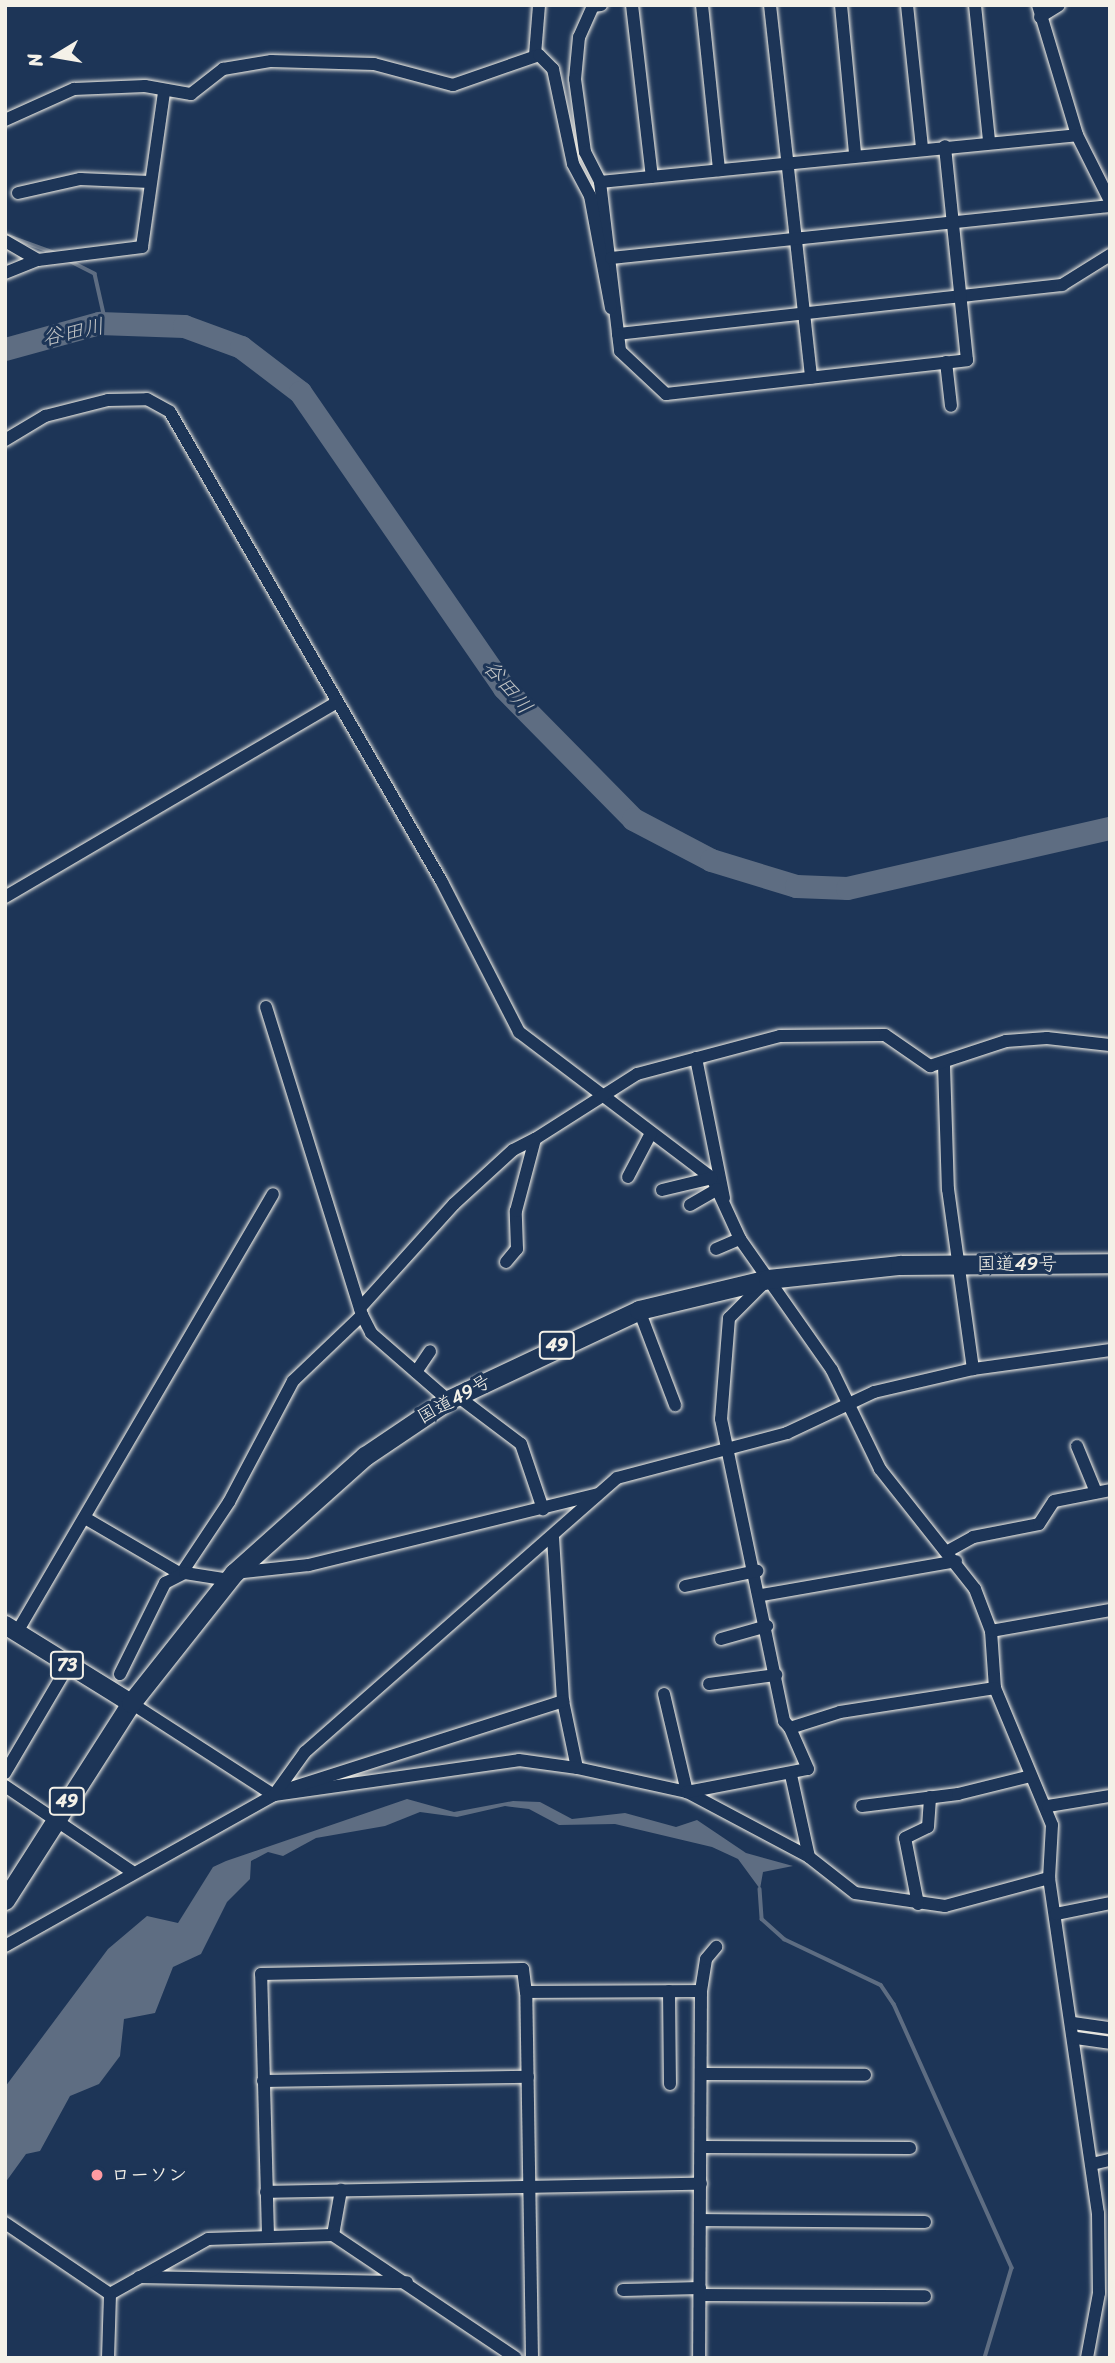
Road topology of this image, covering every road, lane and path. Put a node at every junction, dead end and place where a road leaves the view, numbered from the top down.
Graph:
1 (539, 5) edge
2 (601, 5) edge
3 (632, 5) edge
4 (702, 5) edge
5 (770, 5) edge
6 (841, 5) edge
7 (906, 5) edge
8 (975, 5) edge
9 (1059, 5) edge
10 (1039, 11) edge
11 (535, 55) junction
12 (164, 92) junction
13 (5, 120) edge
14 (1077, 135) junction
15 (989, 140) junction
16 (945, 146) junction
17 (922, 148) junction
18 (855, 154) junction
19 (786, 163) junction
20 (719, 170) junction
21 (652, 177) junction
22 (150, 182) junction
23 (600, 182) junction
24 (19, 193) dead end
25 (1110, 201) edge
26 (1110, 206) edge
27 (954, 221) junction
28 (795, 239) junction
29 (5, 241) edge
30 (1110, 255) edge
31 (611, 258) junction
32 (38, 260) junction
33 (5, 274) edge
34 (961, 297) junction
35 (804, 313) junction
36 (616, 317) junction
37 (618, 334) junction
38 (946, 362) junction
39 (811, 377) junction
40 (951, 406) dead end
41 (5, 440) edge
42 (337, 702) junction
43 (5, 897) edge
44 (266, 1007) dead end
45 (1110, 1045) edge
46 (696, 1058) junction
47 (944, 1065) junction
48 (602, 1096) junction
49 (651, 1133) junction
50 (535, 1139) junction
51 (628, 1177) dead end
52 (718, 1189) junction
53 (662, 1190) dead end
54 (274, 1194) dead end
55 (690, 1205) dead end
56 (740, 1239) junction
57 (716, 1249) dead end
58 (506, 1262) dead end
59 (1110, 1263) edge
60 (959, 1264) junction
61 (768, 1279) junction
62 (639, 1310) junction
63 (361, 1312) junction
64 (1110, 1350) edge
65 (430, 1351) dead end
66 (973, 1369) junction
67 (416, 1372) junction
68 (452, 1397) junction
69 (849, 1400) junction
70 (675, 1405) dead end
71 (1077, 1446) dead end
72 (727, 1447) junction
73 (1110, 1490) edge
74 (1096, 1492) junction
75 (600, 1493) junction
76 (543, 1509) junction
77 (85, 1518) junction
78 (553, 1536) junction
79 (952, 1556) junction
80 (757, 1571) junction
81 (181, 1574) junction
82 (232, 1577) junction
83 (685, 1586) dead end
84 (762, 1595) junction
85 (1110, 1610) edge
86 (767, 1626) junction
87 (11, 1629) edge
88 (991, 1631) junction
89 (722, 1639) dead end
90 (68, 1666) junction
91 (120, 1674) dead end
92 (776, 1675) junction
93 (709, 1684) dead end
94 (995, 1688) junction
95 (664, 1694) dead end
96 (563, 1701) junction
97 (131, 1703) junction
98 (790, 1728) junction
99 (577, 1768) junction
100 (5, 1773) edge
101 (791, 1775) junction
102 (1031, 1776) junction
103 (5, 1786) edge
104 (687, 1792) junction
105 (274, 1795) junction
106 (1110, 1796) edge
107 (930, 1797) junction
108 (862, 1805) dead end
109 (1048, 1806) junction
110 (56, 1819) junction
111 (809, 1857) junction
112 (131, 1871) junction
113 (1049, 1878) junction
114 (5, 1900) edge
115 (1110, 1903) edge
116 (918, 1904) junction
117 (1056, 1914) junction
118 (5, 1946) edge
119 (716, 1947) dead end
120 (669, 1991) junction
121 (701, 1991) junction
122 (526, 1992) junction
123 (1073, 2023) junction
124 (1110, 2028) edge
125 (1076, 2038) junction
126 (1110, 2043) edge
127 (701, 2074) junction
128 (865, 2075) dead end
129 (528, 2077) junction
130 (263, 2081) junction
131 (670, 2084) dead end
132 (701, 2147) junction
133 (910, 2148) dead end
134 (1110, 2160) edge
135 (1093, 2164) junction
136 (701, 2183) junction
137 (533, 2188) junction
138 (341, 2190) junction
139 (267, 2192) junction
140 (701, 2220) junction
141 (925, 2222) dead end
142 (5, 2223) edge
143 (334, 2235) junction
144 (268, 2236) junction
145 (1104, 2269) edge
146 (139, 2277) junction
147 (407, 2282) junction
148 (623, 2290) dead end
149 (700, 2292) junction
150 (110, 2294) junction
151 (925, 2296) dead end
152 (108, 2358) edge
153 (516, 2358) edge
154 (532, 2358) edge
155 (699, 2358) edge
156 (1087, 2358) edge

1 - 11 street
2 - 23 street
3 - 21 street
4 - 20 street
5 - 19 street
6 - 18 street
7 - 17 street
8 - 15 street
9 - 10 street
10 - 14 street
11 - 12 street
11 - 36 street
12 - 13 street
12 - 22 street
14 - 15 street
14 - 25 street
15 - 16 street
16 - 17 street
16 - 27 street
17 - 18 street
18 - 19 street
19 - 20 street
19 - 28 street
20 - 21 street
21 - 23 street
22 - 24 street
22 - 32 street
23 - 31 street
26 - 27 street
27 - 28 street
27 - 34 street
28 - 31 street
28 - 35 street
29 - 32 street
30 - 34 street
31 - 36 street
32 - 33 street
34 - 35 street
34 - 38 street
35 - 37 street
35 - 39 street
36 - 37 street
37 - 39 street
38 - 39 street
38 - 40 street
41 - 42 street
42 - 43 street
42 - 48 street
44 - 63 street
45 - 47 street
46 - 47 street
46 - 48 street
46 - 52 street
47 - 60 street
48 - 49 street
48 - 50 street
49 - 51 street
49 - 52 street
50 - 58 street
50 - 63 street
52 - 53 street
52 - 55 street
52 - 56 street
54 - 77 street
56 - 57 street
56 - 61 street
59 - 60 highway, 国道49号 / 49
60 - 61 highway, 国道49号 / 49
60 - 66 street
61 - 62 highway, 国道49号 / 49
61 - 69 street
61 - 72 street
62 - 68 highway, 国道49号 / 49
62 - 70 street
63 - 67 street
63 - 81 street
64 - 66 street
65 - 67 street
66 - 69 street
67 - 68 street
68 - 76 street
68 - 82 highway, 国道49号 / 49
69 - 72 street
69 - 79 street
71 - 74 street
72 - 75 street
72 - 80 street
73 - 74 street
74 - 79 street
75 - 76 street
75 - 78 street
76 - 82 street
77 - 81 street
77 - 87 street
78 - 96 street
78 - 105 street
79 - 84 street
79 - 88 street
80 - 83 street
80 - 84 street
81 - 82 street
81 - 91 street
82 - 97 highway, 国道49号 / 49
84 - 86 street
85 - 88 street
86 - 89 street
86 - 92 street
87 - 90 main road, 73
88 - 94 street
90 - 97 main road, 73
90 - 100 street
92 - 93 street
92 - 98 street
94 - 98 street
94 - 102 street
95 - 104 street
96 - 99 street
96 - 105 street
97 - 105 street
97 - 110 highway, 国道49号 / 49
98 - 101 street
99 - 104 street
99 - 105 street
101 - 104 street
101 - 111 street
102 - 107 street
102 - 109 street
103 - 110 street
104 - 111 street
105 - 112 street
106 - 109 street
107 - 108 street
107 - 116 street
109 - 113 street
110 - 112 street
110 - 114 highway, 国道49号 / 49
111 - 116 street
112 - 118 street
113 - 116 street
113 - 117 street
115 - 117 street
117 - 123 street
119 - 121 street
120 - 121 street
120 - 122 street
120 - 131 street
121 - 127 street
122 - 129 street
122 - 130 street
123 - 124 street
123 - 125 street
125 - 126 street
125 - 135 street
127 - 128 street
127 - 132 street
129 - 130 street
129 - 137 street
130 - 139 street
132 - 133 street
132 - 136 street
134 - 135 street
135 - 145 street
136 - 137 street
136 - 140 street
137 - 138 street
137 - 154 street
138 - 139 street
138 - 143 street
139 - 144 street
140 - 141 street
140 - 149 street
142 - 150 street
143 - 144 street
143 - 147 street
144 - 146 street
145 - 156 street
146 - 147 street
146 - 150 street
147 - 153 street
148 - 149 street
149 - 151 street
149 - 155 street
150 - 152 street

